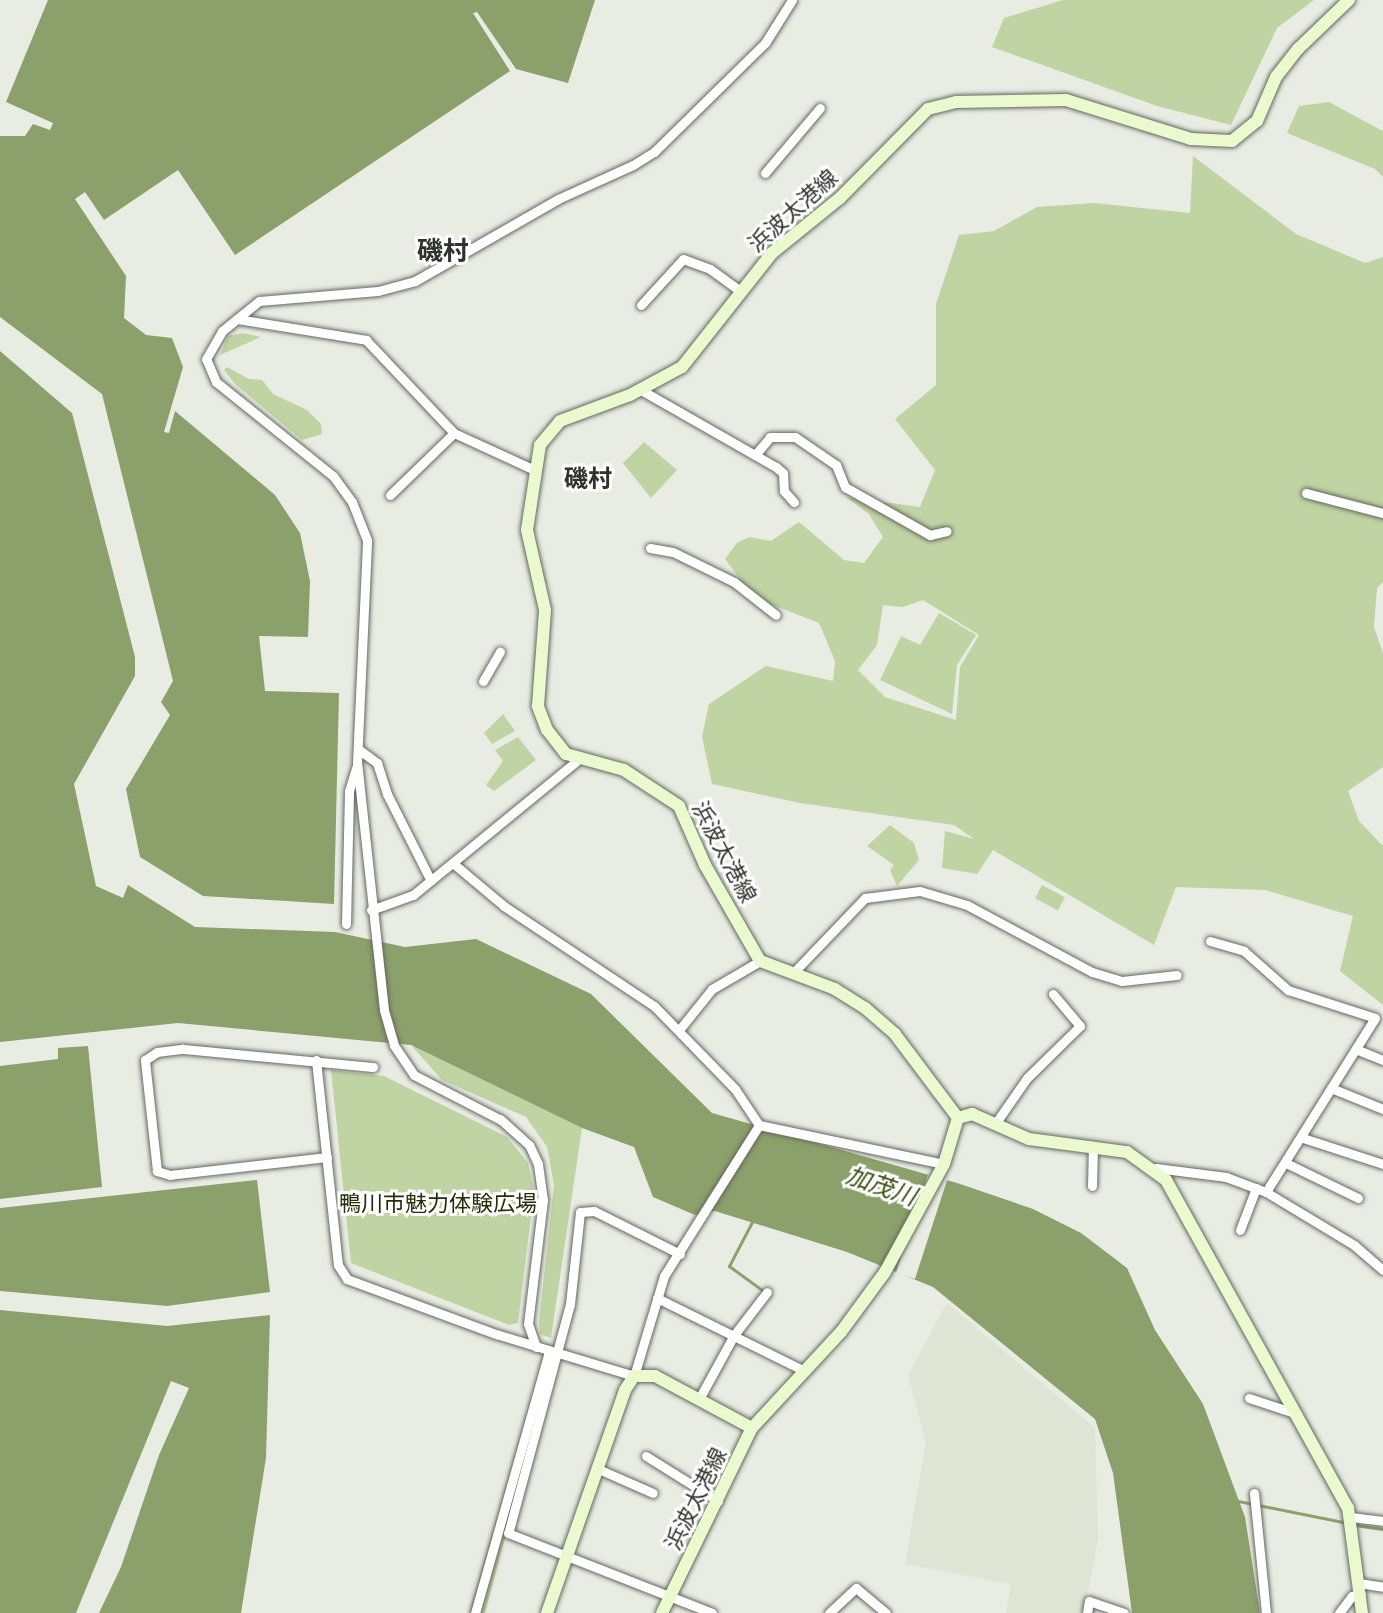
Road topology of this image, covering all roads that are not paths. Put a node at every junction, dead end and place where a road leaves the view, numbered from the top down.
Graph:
1 (792, 0) edge
2 (1349, 0) edge
3 (820, 108) dead end
4 (765, 173) dead end
5 (740, 291) junction
6 (641, 305) dead end
7 (237, 319) junction
8 (641, 390) junction
9 (454, 433) junction
10 (755, 455) junction
11 (535, 470) junction
12 (1306, 493) dead end
13 (390, 495) dead end
14 (794, 502) dead end
15 (1383, 513) edge
16 (947, 531) dead end
17 (650, 548) dead end
18 (776, 615) dead end
19 (500, 651) dead end
20 (483, 681) dead end
21 (358, 749) junction
22 (579, 759) junction
23 (357, 763) junction
24 (454, 864) junction
25 (431, 881) junction
26 (371, 910) junction
27 (346, 924) dead end
28 (1210, 941) dead end
29 (760, 961) junction
30 (794, 972) junction
31 (1177, 975) dead end
32 (1053, 994) dead end
33 (679, 1030) junction
34 (1358, 1050) junction
35 (316, 1060) junction
36 (1383, 1060) edge
37 (373, 1067) dead end
38 (1331, 1088) junction
39 (1383, 1109) edge
40 (958, 1118) junction
41 (995, 1124) junction
42 (759, 1125) junction
43 (1303, 1138) junction
44 (1093, 1146) junction
45 (327, 1157) junction
46 (1286, 1163) junction
47 (1383, 1164) edge
48 (942, 1167) junction
49 (1156, 1168) junction
50 (1092, 1186) dead end
51 (1261, 1190) junction
52 (1358, 1198) dead end
53 (1240, 1230) dead end
54 (680, 1254) junction
55 (1381, 1267) edge
56 (767, 1292) dead end
57 (657, 1298) junction
58 (736, 1333) junction
59 (536, 1347) junction
60 (553, 1352) junction
61 (803, 1370) junction
62 (634, 1376) junction
63 (1249, 1398) dead end
64 (699, 1399) junction
65 (1297, 1414) junction
66 (752, 1428) junction
67 (646, 1456) dead end
68 (596, 1468) junction
69 (653, 1493) dead end
70 (1254, 1493) dead end
71 (718, 1501) junction
72 (1351, 1517) junction
73 (1383, 1521) edge
74 (568, 1554) junction
75 (1383, 1587) edge
76 (1360, 1588) junction
77 (669, 1595) junction
78 (475, 1613) edge
79 (547, 1613) edge
80 (662, 1613) edge
81 (712, 1613) edge
82 (829, 1613) edge
83 (886, 1613) edge
84 (1087, 1613) edge
85 (1124, 1613) edge
86 (1266, 1613) edge
87 (1339, 1613) edge
88 (1362, 1613) edge

1 - 7 street
2 - 5 main road, 浜波太港線
3 - 4 street
5 - 6 street
5 - 8 main road, 浜波太港線
7 - 9 street
7 - 21 street
8 - 10 street
8 - 11 main road, 浜波太港線
9 - 11 street
9 - 13 street
10 - 14 street
10 - 16 street
11 - 22 main road, 浜波太港線
12 - 15 street
17 - 18 street
19 - 20 street
21 - 23 street
21 - 25 street
22 - 24 street
22 - 29 main road, 浜波太港線
23 - 26 street
23 - 27 street
24 - 25 street
24 - 33 street
25 - 26 street
26 - 59 street
28 - 34 street
29 - 30 main road
29 - 33 street
30 - 31 street
30 - 40 main road
32 - 41 street
33 - 42 street
34 - 36 street
34 - 38 street
35 - 37 street
35 - 45 street
35 - 45 street
38 - 39 street
38 - 43 street
40 - 41 main road
40 - 48 main road, 浜波太港線
41 - 44 main road
42 - 48 street
42 - 54 street
43 - 46 street
43 - 47 street
44 - 49 main road
44 - 50 street
45 - 59 street
46 - 51 street
46 - 52 street
48 - 61 main road, 浜波太港線
49 - 51 street
49 - 65 main road
51 - 53 street
51 - 55 street
54 - 57 street
54 - 60 street
56 - 58 street
57 - 58 street
57 - 62 street
58 - 61 street
58 - 64 street
59 - 60 street
60 - 62 street
60 - 74 street
60 - 78 street
61 - 66 main road, 浜波太港線
62 - 64 main road
62 - 68 main road
63 - 65 street
64 - 66 main road
65 - 72 main road
66 - 71 main road, 浜波太港線
67 - 71 street
68 - 69 street
68 - 74 main road
70 - 86 street
71 - 77 main road, 浜波太港線
72 - 73 street
72 - 76 main road
74 - 77 street
74 - 79 main road
75 - 76 street
76 - 87 street
76 - 88 main road
77 - 80 main road, 浜波太港線
77 - 81 street
82 - 83 street
84 - 85 street

